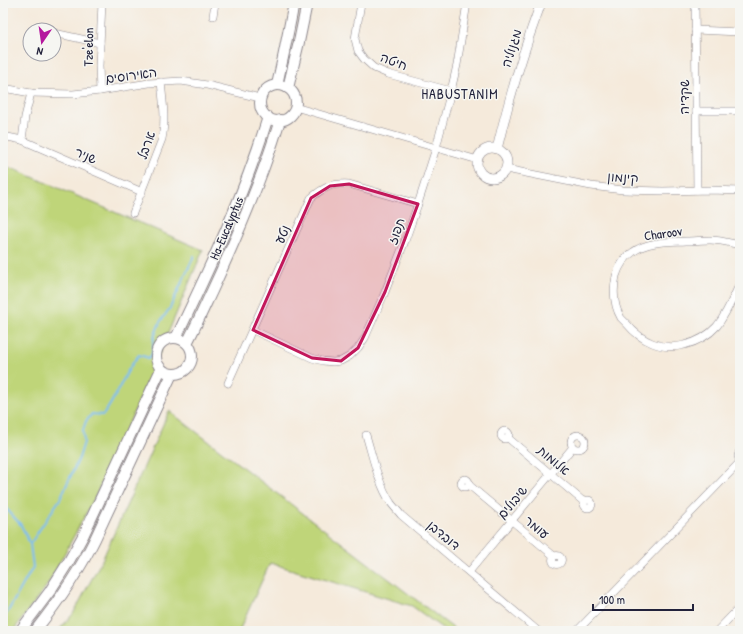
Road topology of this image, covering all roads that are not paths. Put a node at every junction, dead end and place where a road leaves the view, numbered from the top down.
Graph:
1 (102, 3) edge
2 (215, 3) edge
3 (294, 3) edge
4 (307, 3) edge
5 (361, 3) edge
6 (467, 3) edge
7 (541, 3) edge
8 (695, 3) edge
9 (213, 16) dead end
10 (695, 30) junction
11 (740, 32) edge
12 (62, 35) edge
13 (100, 43) junction
14 (161, 82) junction
15 (277, 85) junction
16 (3, 88) edge
17 (288, 88) junction
18 (100, 91) junction
19 (451, 91) junction
20 (31, 93) junction
21 (260, 98) junction
22 (295, 107) junction
23 (696, 111) junction
24 (740, 111) edge
25 (268, 117) junction
26 (280, 120) junction
27 (3, 136) edge
28 (22, 140) junction
29 (436, 148) junction
30 (497, 149) junction
31 (478, 160) junction
32 (506, 169) junction
33 (697, 190) junction
34 (740, 191) edge
35 (142, 192) junction
36 (418, 204) junction
37 (133, 214) dead end
38 (740, 245) edge
39 (740, 283) edge
40 (253, 330) junction
41 (176, 338) junction
42 (187, 343) junction
43 (162, 369) junction
44 (172, 374) junction
45 (228, 383) dead end
46 (366, 435) dead end
47 (508, 438) dead end
48 (573, 446) dead end
49 (740, 450) edge
50 (740, 462) edge
51 (551, 473) junction
52 (469, 485) dead end
53 (584, 502) dead end
54 (511, 521) junction
55 (554, 556) dead end
56 (469, 572) junction
57 (740, 607) edge
58 (20, 631) edge
59 (35, 631) edge
60 (538, 631) edge
61 (577, 631) edge
62 (717, 631) edge

1 - 13 street, Tze'elon
2 - 9 street
3 - 15 main road
4 - 17 main road
5 - 19 street, חיטה
6 - 19 street, תפוז
7 - 30 street, מגנוליה
8 - 10 street, שקדיה
10 - 11 street
10 - 23 street, שקדיה
12 - 13 street
13 - 18 street, Tze'elon
14 - 18 street, האירוסים
14 - 21 street, האירוסים
14 - 35 street, ארבל
15 - 17 main road
15 - 21 main road
16 - 20 street, האירוסים
17 - 22 main road
18 - 20 street, האירוסים
19 - 29 street, תפוז
20 - 28 street
21 - 25 main road
22 - 26 main road
22 - 29 street
23 - 24 street
23 - 33 street, שקדיה
25 - 26 main road
25 - 41 main road, Ha-Eucalyptus
26 - 42 main road, Ha-Eucalyptus
27 - 28 street, שניר
28 - 35 street, שניר
29 - 31 street
29 - 36 street, תפוז
30 - 31 street
30 - 32 street
31 - 32 street
32 - 33 street, קינמון
33 - 34 street, קינמון
35 - 37 street, ארבל
36 - 40 street, נטע
36 - 40 street, תפוז
38 - 39 street, Charoov
40 - 45 street, נטע
41 - 42 main road
41 - 43 main road
42 - 44 main road
43 - 44 main road
43 - 58 main road
44 - 59 main road
46 - 56 street, דובדבן
47 - 51 street, אלומות
48 - 51 street, שיבולים
49 - 50 street
50 - 61 street
51 - 53 street, אלומות
51 - 54 street, שיבולים
52 - 54 street, עומר
54 - 55 street, עומר
54 - 56 street, שיבולים
56 - 60 street, דובדבן
57 - 62 street

